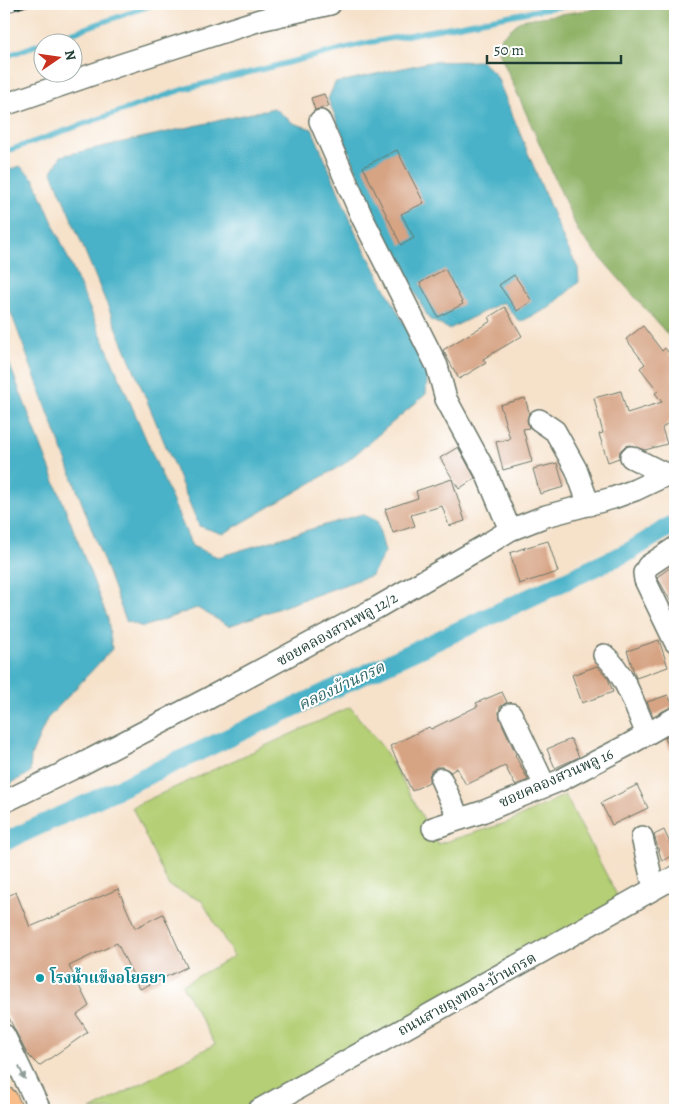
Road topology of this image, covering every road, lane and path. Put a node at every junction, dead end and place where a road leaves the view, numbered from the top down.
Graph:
1 (330, 4) edge
2 (4, 105) edge
3 (320, 121) dead end
4 (539, 420) dead end
5 (631, 457) dead end
6 (671, 473) edge
7 (589, 505) junction
8 (510, 530) junction
9 (675, 548) edge
10 (675, 642) edge
11 (604, 656) dead end
12 (510, 714) dead end
13 (675, 718) edge
14 (647, 734) junction
15 (442, 779) dead end
16 (545, 786) junction
17 (4, 802) edge
18 (459, 819) junction
19 (433, 828) dead end
20 (642, 837) dead end
21 (675, 877) edge
22 (654, 889) junction
23 (4, 1035) edge
24 (4, 1101) edge
25 (8, 1110) edge
26 (40, 1110) edge
27 (259, 1110) edge

1 - 2 street
3 - 8 street
4 - 7 street
5 - 6 street
6 - 7 street, ซอยคลองสวนพลู 12/2
7 - 8 street, ซอยคลองสวนพลู 12/2
8 - 17 street, ซอยคลองสวนพลู 12/2
9 - 10 street
11 - 14 street
12 - 16 street
13 - 14 street, ซอยคลองสวนพลู 16
14 - 16 street, ซอยคลองสวนพลู 16
15 - 18 street
16 - 18 street, ซอยคลองสวนพลู 16
18 - 19 street, ซอยคลองสวนพลู 16
20 - 22 street
21 - 22 street, ถนนสายถุงทอง-บ้านกรด
22 - 27 street, ถนนสายถุงทอง-บ้านกรด
23 -> 26 street
24 - 25 main road

